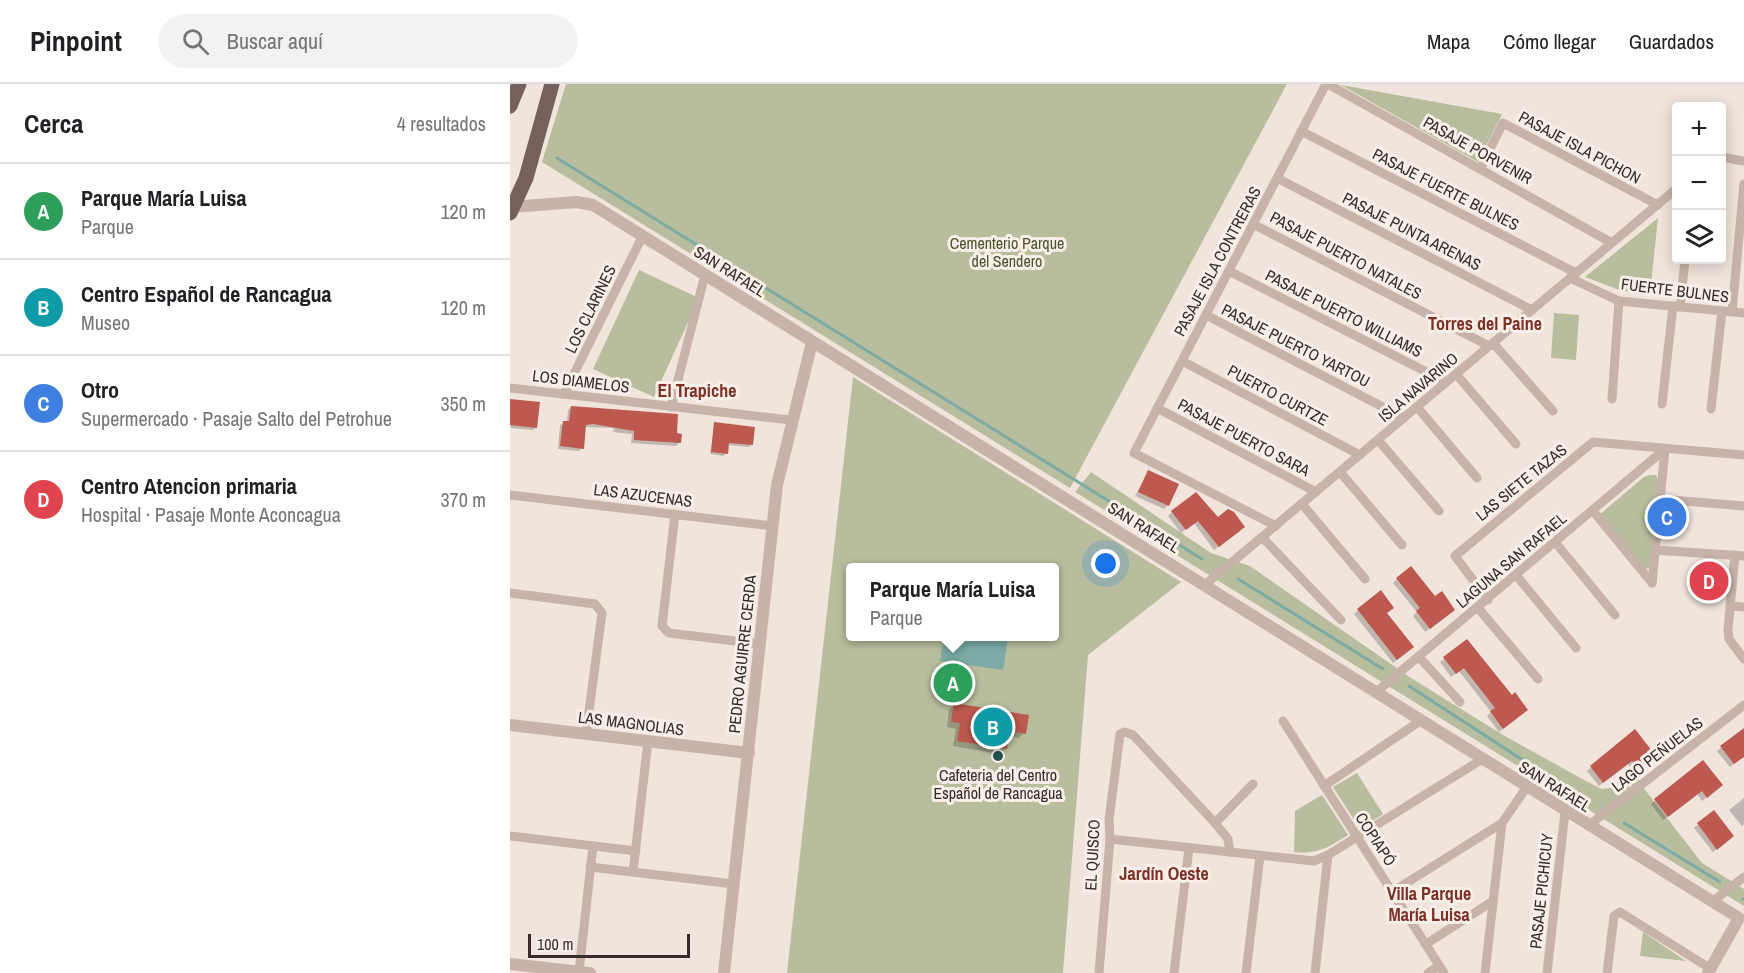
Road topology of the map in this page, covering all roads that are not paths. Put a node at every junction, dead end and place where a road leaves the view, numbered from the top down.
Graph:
1 (519, 84) edge
2 (552, 84) edge
3 (1327, 84) edge
4 (510, 106) edge
5 (1301, 131) junction
6 (1726, 158) edge
7 (1744, 161) edge
8 (1480, 169) junction
9 (1277, 178) junction
10 (1744, 184) edge
11 (1672, 193) edge
12 (1658, 205) junction
13 (511, 209) edge
14 (1253, 224) junction
15 (642, 237) junction
16 (1612, 243) junction
17 (1684, 264) edge
18 (1229, 271) junction
19 (705, 275) junction
20 (1573, 276) junction
21 (1619, 301) junction
22 (1677, 307) junction
23 (1533, 310) junction
24 (1722, 311) junction
25 (1732, 312) junction
26 (1744, 313) edge
27 (1206, 315) junction
28 (812, 342) junction
29 (1491, 345) junction
30 (1182, 361) junction
31 (1456, 374) junction
32 (1446, 382) junction
33 (510, 388) edge
34 (564, 394) junction
35 (1612, 399) dead end
36 (1662, 404) dead end
37 (671, 407) junction
38 (1417, 407) junction
39 (1158, 408) junction
40 (1712, 409) dead end
41 (1553, 411) dead end
42 (1404, 418) junction
43 (791, 420) junction
44 (1378, 440) junction
45 (1516, 444) dead end
46 (1665, 449) junction
47 (1360, 455) junction
48 (1744, 455) edge
49 (1340, 472) junction
50 (1477, 478) dead end
51 (1316, 492) junction
52 (510, 495) edge
53 (1660, 499) junction
54 (1302, 504) junction
55 (1744, 506) edge
56 (1439, 511) dead end
57 (1593, 511) junction
58 (675, 514) junction
59 (772, 526) junction
60 (1276, 526) junction
61 (1262, 537) junction
62 (1556, 542) junction
63 (1402, 545) dead end
64 (1655, 550) junction
65 (1740, 556) edge
66 (1516, 575) junction
67 (1365, 579) dead end
68 (1206, 584) junction
69 (510, 593) edge
70 (1488, 600) junction
71 (1730, 606) junction
72 (1744, 607) edge
73 (1478, 608) junction
74 (1615, 615) dead end
75 (1341, 620) dead end
76 (760, 644) junction
77 (1576, 648) dead end
78 (1419, 657) junction
79 (1744, 659) edge
80 (1538, 679) dead end
81 (1375, 693) junction
82 (1460, 702) dead end
83 (1744, 705) edge
84 (1283, 721) dead end
85 (1420, 721) junction
86 (510, 725) edge
87 (586, 734) junction
88 (648, 741) junction
89 (749, 753) junction
90 (1481, 760) junction
91 (1253, 784) dead end
92 (1324, 786) junction
93 (1526, 788) junction
94 (1565, 812) junction
95 (1215, 823) junction
96 (1502, 823) junction
97 (1588, 826) junction
98 (510, 836) edge
99 (1357, 837) junction
100 (1110, 839) junction
101 (593, 846) junction
102 (1189, 848) junction
103 (636, 851) junction
104 (1230, 852) junction
105 (1328, 855) junction
106 (1260, 856) junction
107 (590, 867) junction
108 (633, 872) junction
109 (1744, 877) edge
110 (734, 884) junction
111 (1392, 892) junction
112 (1493, 901) junction
113 (1712, 902) junction
114 (1742, 920) edge
115 (1426, 944) junction
116 (510, 963) edge
117 (1442, 969) edge
118 (1709, 971) edge
119 (584, 972) edge
120 (724, 973) edge
121 (1099, 973) edge
122 (1174, 973) edge
123 (1246, 973) edge
124 (1315, 973) edge
125 (1428, 973) edge
126 (1485, 973) edge
127 (1547, 973) edge
128 (1607, 973) edge

1 - 4 main road
2 - 13 main road
3 - 5 street, PASAJE ISLA CONTRERAS
3 - 8 street, PASAJE PORVENIR
5 - 9 street, PASAJE ISLA CONTRERAS
5 - 20 street, PASAJE FUERTE BULNES
6 - 7 street
8 - 12 street, PASAJE ISLA PICHON
8 - 16 street, PASAJE PORVENIR
9 - 14 street, PASAJE ISLA CONTRERAS
9 - 23 street, PASAJE PUNTA ARENAS
10 - 25 street
11 - 12 street, ISLA NAVARINO
12 - 16 street, ISLA NAVARINO
13 - 15 street, SAN RAFAEL
14 - 18 street, PASAJE ISLA CONTRERAS
14 - 29 street, PASAJE PUERTO NATALES
15 - 19 street, SAN RAFAEL
15 - 34 street, LOS CLARINES
16 - 20 street, ISLA NAVARINO
17 - 22 street
18 - 27 street, PASAJE ISLA CONTRERAS
18 - 32 street, PASAJE PUERTO WILLIAMS
19 - 28 street, SAN RAFAEL
19 - 37 street
20 - 21 street, FUERTE BULNES
20 - 23 street, ISLA NAVARINO
21 - 22 street, FUERTE BULNES
21 - 35 street
22 - 24 street, FUERTE BULNES
22 - 36 street
23 - 29 street, ISLA NAVARINO
24 - 25 street, FUERTE BULNES
24 - 40 street
25 - 26 street, FUERTE BULNES
27 - 30 street, PASAJE ISLA CONTRERAS
27 - 42 street, PASAJE PUERTO YARTOU
28 - 43 street, PEDRO AGUIRRE CERDA
28 - 68 street, SAN RAFAEL
29 - 31 street, ISLA NAVARINO
29 - 41 street
30 - 39 street, PASAJE ISLA CONTRERAS
30 - 47 street, PUERTO CURTZE
31 - 32 street, ISLA NAVARINO
31 - 45 street
32 - 38 street, ISLA NAVARINO
33 - 34 street, LOS DIAMELOS
34 - 37 street, LOS DIAMELOS
37 - 43 street, LOS DIAMELOS
38 - 42 street, ISLA NAVARINO
38 - 50 street
39 - 51 street, PASAJE PUERTO SARA
39 - 60 street, PASAJE ISLA CONTRERAS
42 - 44 street, ISLA NAVARINO
43 - 59 street, PEDRO AGUIRRE CERDA
44 - 47 street, ISLA NAVARINO
44 - 56 street
46 - 48 street
46 - 53 street
46 - 57 street, LAGUNA SAN RAFAEL
46 - 70 street, LAS SIETE TAZAS
47 - 49 street, ISLA NAVARINO
49 - 51 street, ISLA NAVARINO
49 - 63 street
51 - 54 street, ISLA NAVARINO
52 - 58 street, LAS AZUCENAS
53 - 55 street
53 - 64 street
54 - 60 street, ISLA NAVARINO
54 - 67 street
57 - 62 street, LAGUNA SAN RAFAEL
57 - 64 street
58 - 59 street, LAS AZUCENAS
58 - 76 street
59 - 76 street, PEDRO AGUIRRE CERDA
60 - 61 street, ISLA NAVARINO
61 - 68 street, ISLA NAVARINO
61 - 75 street
62 - 66 street, LAGUNA SAN RAFAEL
62 - 74 street
64 - 65 street
65 - 71 street
66 - 70 street, LAGUNA SAN RAFAEL
66 - 77 street
68 - 81 street, SAN RAFAEL
69 - 87 street
70 - 73 street, LAGUNA SAN RAFAEL
71 - 72 street
71 - 79 street
73 - 78 street, LAGUNA SAN RAFAEL
73 - 80 street
76 - 89 street, PEDRO AGUIRRE CERDA
78 - 81 street, LAGUNA SAN RAFAEL
78 - 82 street
81 - 85 street, SAN RAFAEL
83 - 97 street, LAGO PEÑUELAS
84 - 92 street, COPIAPÓ
85 - 90 street, SAN RAFAEL
85 - 92 street
86 - 87 street, LAS MAGNOLIAS
87 - 88 street, LAS MAGNOLIAS
88 - 89 street, LAS MAGNOLIAS
88 - 103 street
89 - 110 street, PEDRO AGUIRRE CERDA
90 - 93 street, SAN RAFAEL
90 - 99 street
91 - 95 street
92 - 99 street, COPIAPÓ
93 - 94 street, SAN RAFAEL
93 - 96 street
94 - 97 street, SAN RAFAEL
94 - 127 street, PASAJE PICHICUY
95 - 100 street, EL QUISCO
95 - 104 street
96 - 111 street
96 - 112 street
97 - 113 street, SAN RAFAEL
98 - 101 street
99 - 105 street
99 - 111 street, COPIAPÓ
100 - 102 street
100 - 121 street, EL QUISCO
101 - 103 street
101 - 107 street
102 - 104 street
102 - 122 street
103 - 108 street
104 - 106 street
105 - 106 street
105 - 124 street
106 - 123 street
107 - 108 street
107 - 119 street
108 - 110 street
109 - 113 street
110 - 120 street, PEDRO AGUIRRE CERDA
111 - 115 street, COPIAPÓ
112 - 115 street
112 - 126 street
113 - 114 street, SAN RAFAEL
114 - 118 street
115 - 117 street, COPIAPÓ
116 - 119 street
117 - 125 street
118 - 128 street

